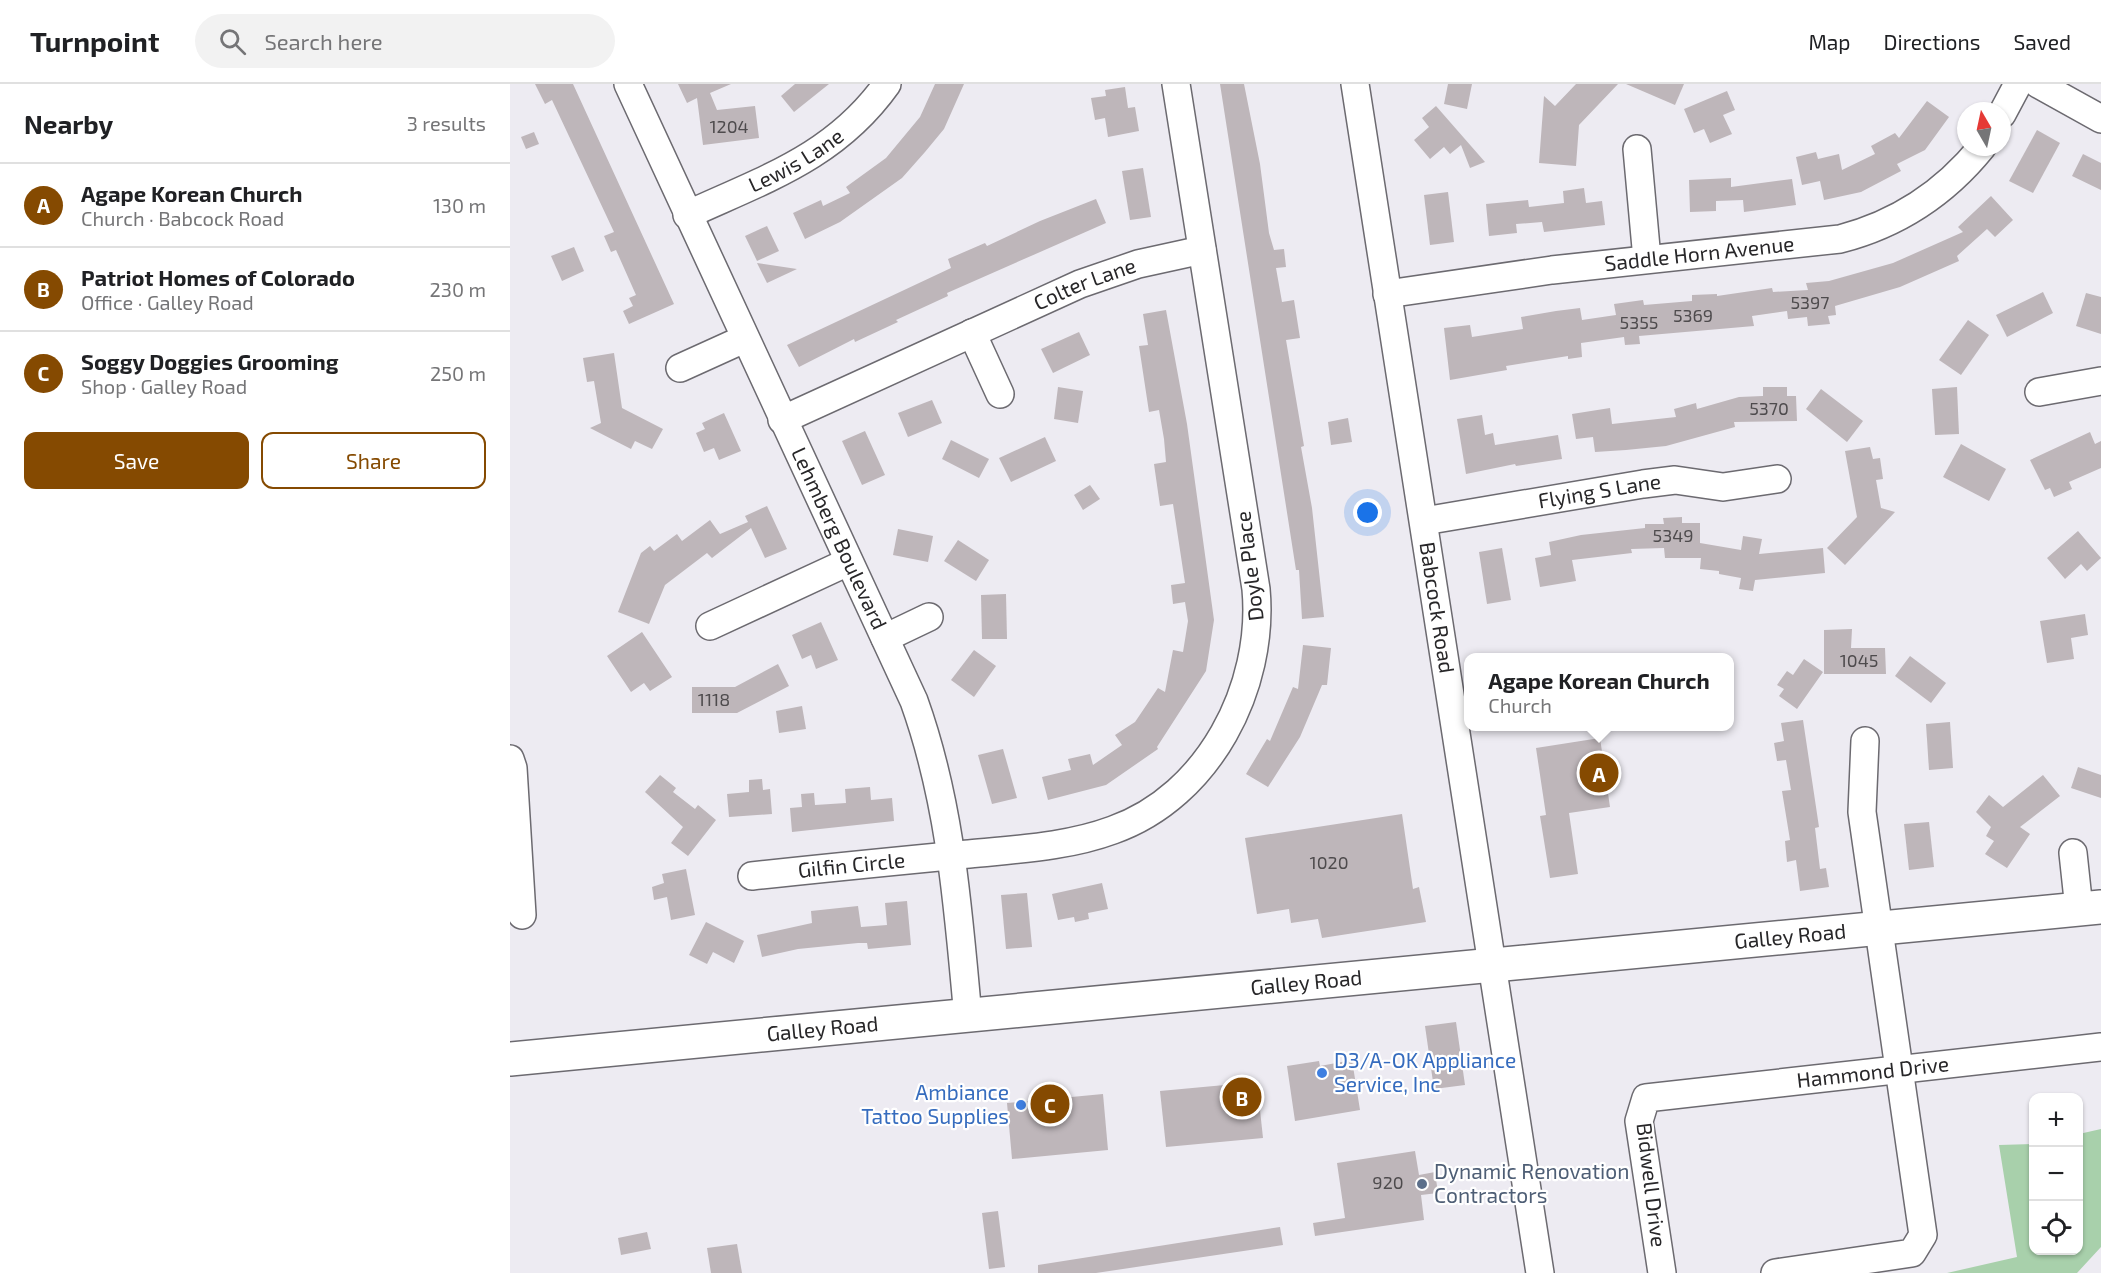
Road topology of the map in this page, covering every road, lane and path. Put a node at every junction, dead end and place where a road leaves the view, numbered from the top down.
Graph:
1 (628, 84) edge
2 (887, 84) edge
3 (1176, 84) edge
4 (1354, 84) edge
5 (2018, 84) edge
6 (2038, 84) edge
7 (2008, 102) edge
8 (2101, 119) edge
9 (1637, 149) dead end
10 (1974, 156) edge
11 (687, 215) junction
12 (1202, 250) junction
13 (1647, 259) junction
14 (1388, 294) junction
15 (972, 333) junction
16 (744, 339) junction
17 (680, 368) dead end
18 (2101, 381) edge
19 (2039, 392) dead end
20 (1000, 394) dead end
21 (782, 420) junction
22 (1777, 479) dead end
23 (1424, 521) junction
24 (848, 562) junction
25 (929, 617) dead end
26 (710, 626) dead end
27 (885, 638) junction
28 (1865, 741) dead end
29 (510, 759) edge
30 (2073, 853) dead end
31 (953, 856) junction
32 (752, 876) dead end
33 (2090, 908) edge
34 (522, 915) dead end
35 (1877, 928) junction
36 (1492, 964) junction
37 (969, 1017) junction
38 (2101, 1047) edge
39 (510, 1059) edge
40 (1898, 1070) junction
41 (1646, 1098) joint
42 (1540, 1273) edge
43 (1662, 1273) edge
44 (1775, 1273) edge

1 - 11 street, Lehmberg Boulevard
2 - 11 street, Lewis Lane
3 - 12 street, Doyle Place
4 - 14 street, Babcock Road
5 - 7 street
6 - 8 street
9 - 13 street
10 - 13 street, Saddle Horn Avenue
11 - 16 street, Lehmberg Boulevard
12 - 15 street, Colter Lane
12 - 31 street, Doyle Place
13 - 14 street, Saddle Horn Avenue
14 - 23 street, Babcock Road
15 - 20 street
15 - 21 street, Colter Lane
16 - 17 street
16 - 21 street, Lehmberg Boulevard
18 - 19 street
21 - 24 street, Lehmberg Boulevard
22 - 23 street, Flying S Lane
23 - 36 street, Babcock Road
24 - 26 street
24 - 27 street, Lehmberg Boulevard
25 - 27 street
27 - 31 street, Lehmberg Boulevard
28 - 35 street
29 - 34 street
30 - 33 street
31 - 32 street, Gilfin Circle
31 - 37 street, Lehmberg Boulevard
33 - 35 main road, Galley Road
35 - 36 main road, Galley Road
35 - 40 street
36 - 37 main road, Galley Road
36 - 42 street, Babcock Road
37 - 39 main road, Galley Road
38 - 40 street, Hammond Drive
40 - 41 street, Hammond Drive
40 - 44 street
41 - 43 street, Bidwell Drive

